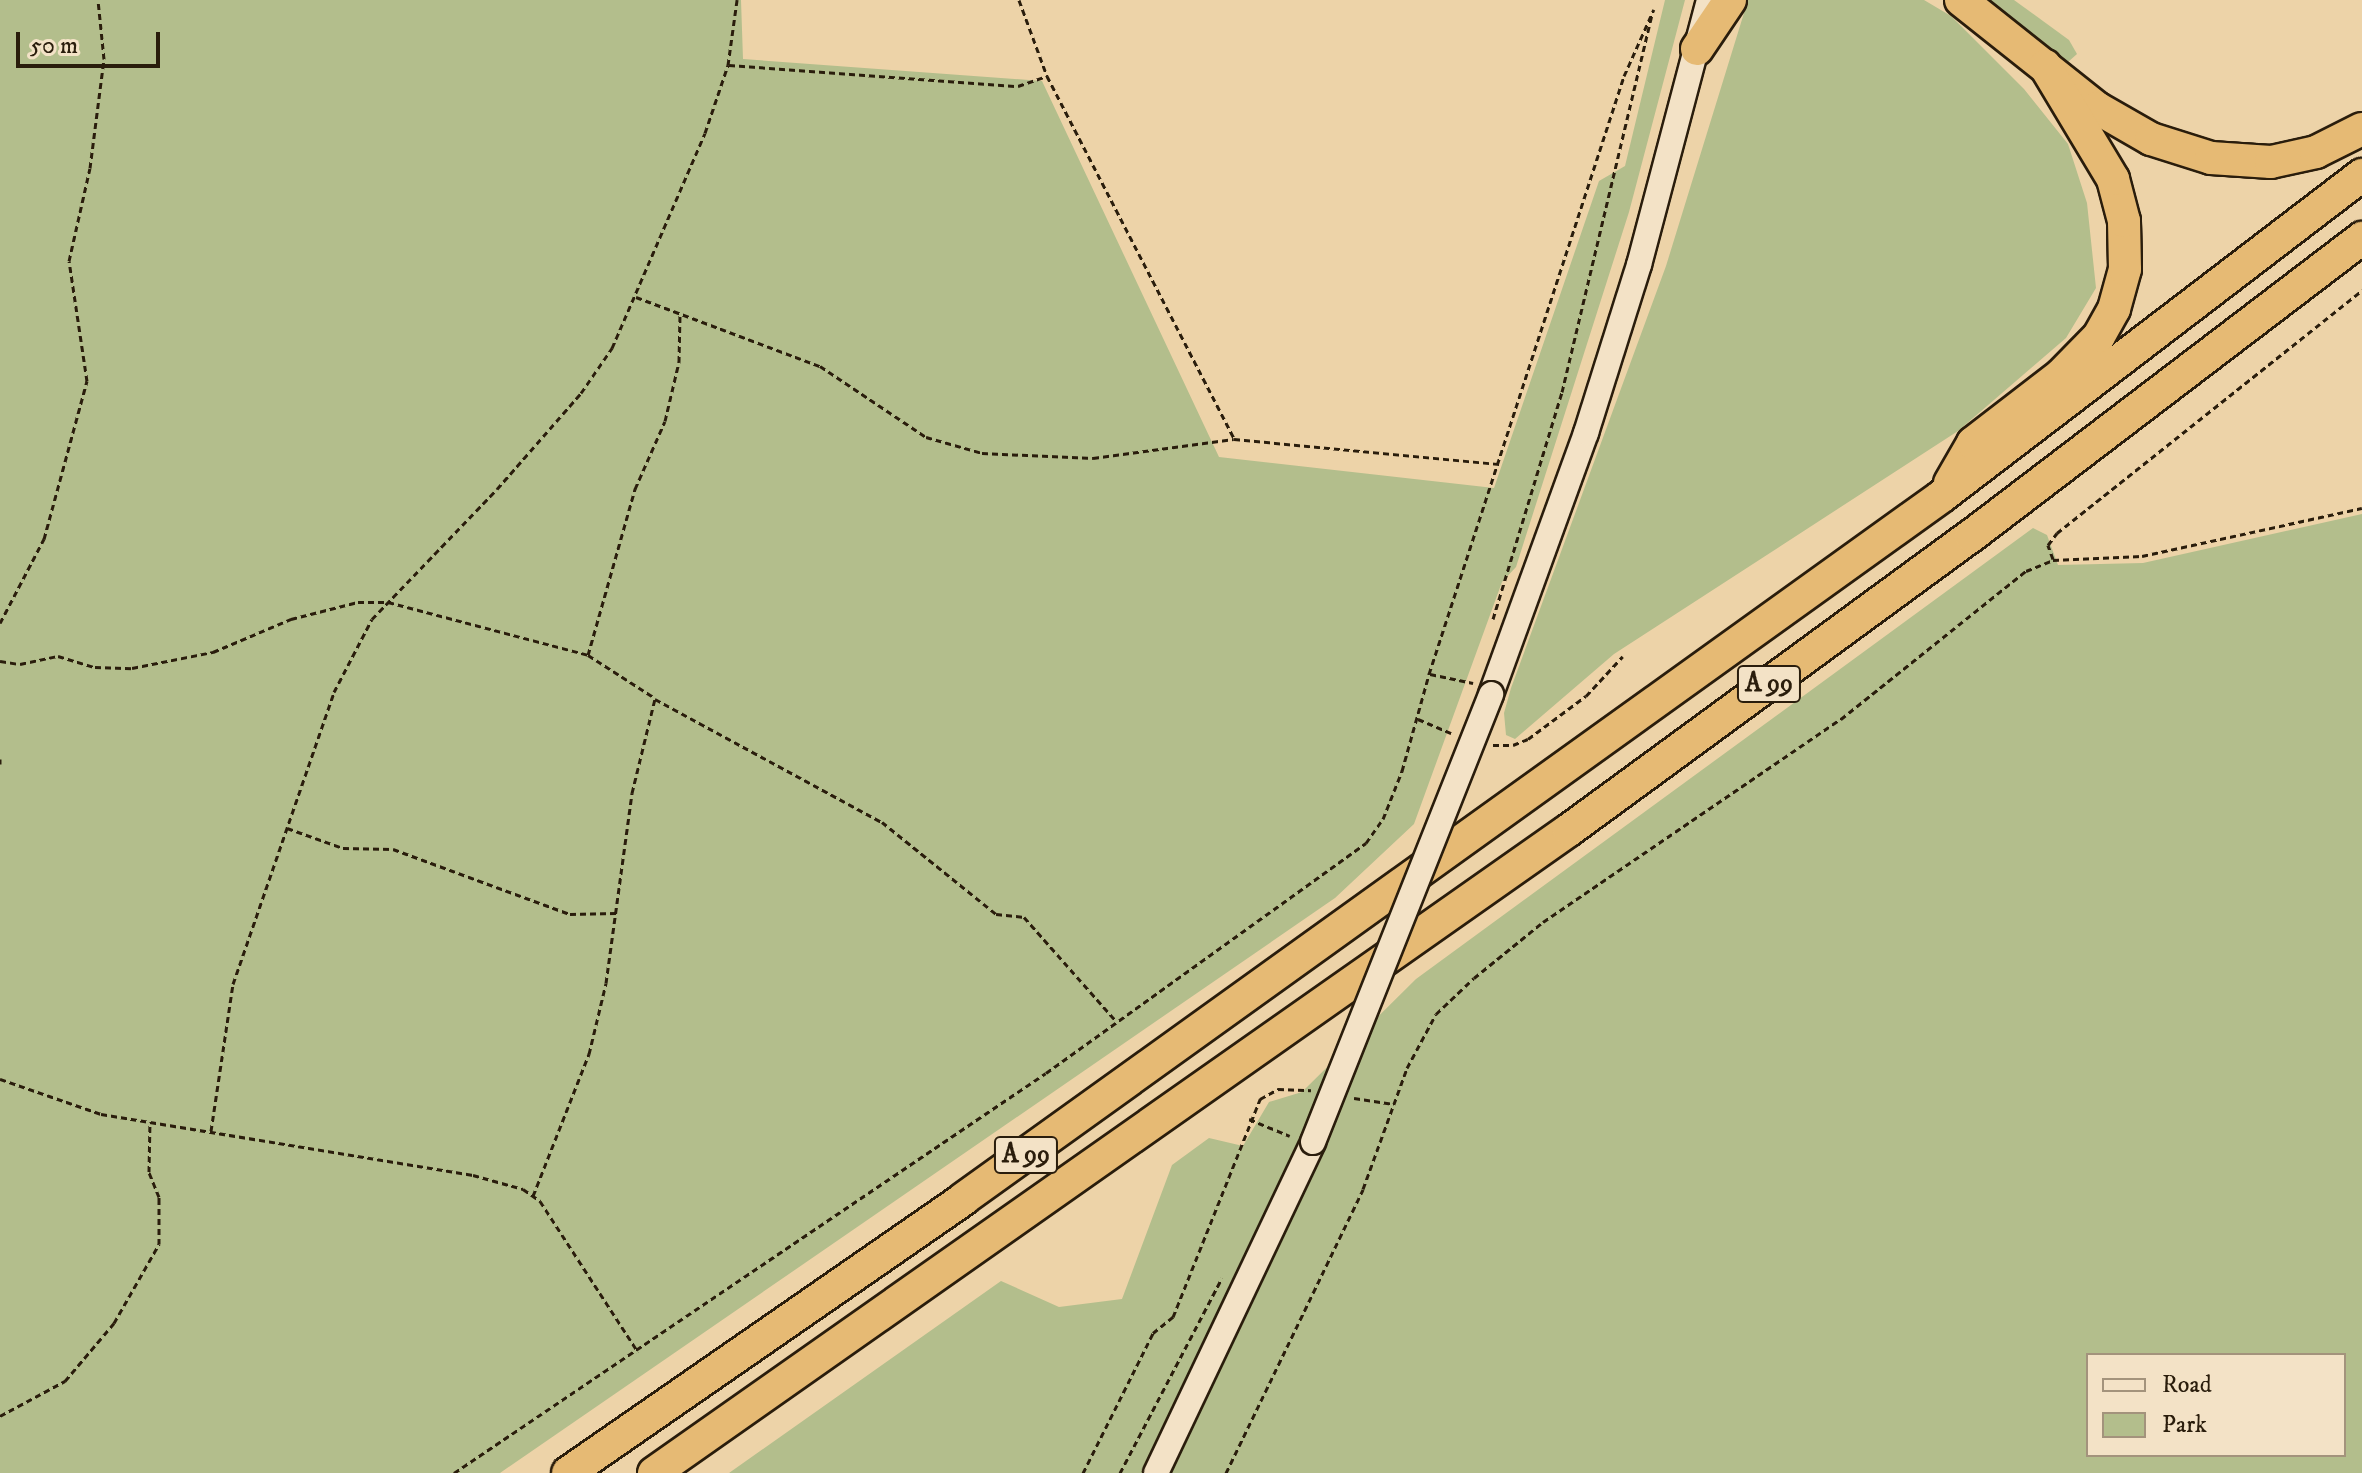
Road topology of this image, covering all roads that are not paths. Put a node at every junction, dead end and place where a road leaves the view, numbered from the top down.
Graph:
1 (1709, 0) edge
2 (1730, 0) edge
3 (1961, 0) edge
4 (1697, 49) junction
5 (2045, 66) junction
6 (2362, 129) edge
7 (2362, 175) edge
8 (2362, 238) edge
9 (1942, 496) junction
10 (568, 1473) edge
11 (654, 1473) edge
12 (1156, 1473) edge

1 - 4 main road
2 - 4 highway
3 - 5 highway
4 - 12 main road, bridge
5 - 6 highway
5 - 9 highway
7 - 9 highway, A 99
8 - 11 highway, A 99
9 - 10 highway, A 99

